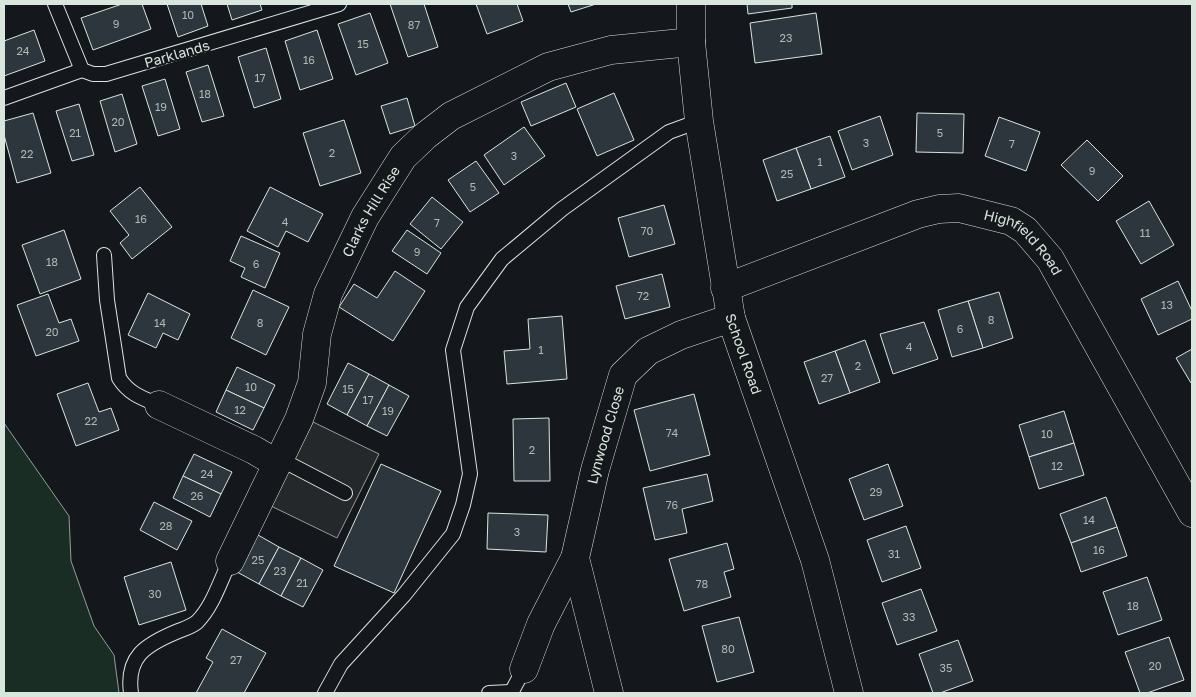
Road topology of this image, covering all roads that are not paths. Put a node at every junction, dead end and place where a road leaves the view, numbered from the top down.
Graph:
1 (55, 4) edge
2 (338, 4) edge
3 (690, 4) edge
4 (691, 42) junction
5 (82, 70) junction
6 (4, 98) edge
7 (699, 121) junction
8 (104, 255) dead end
9 (725, 288) junction
10 (731, 318) junction
11 (159, 405) joint
12 (277, 461) junction
13 (345, 494) dead end
14 (1192, 514) edge
15 (575, 558) junction
16 (230, 561) joint
17 (515, 685) edge
18 (131, 693) edge
19 (325, 693) edge
20 (489, 693) edge
21 (609, 693) edge
22 (848, 693) edge

1 - 5 lane
2 - 5 lane, Parklands
3 - 4 street, School Road
4 - 7 street, School Road
4 - 12 street, Clarks Hill Rise
5 - 6 lane
7 - 9 street, School Road
7 - 19 lane
8 - 11 lane
9 - 10 street, School Road
9 - 14 street, Highfield Road
10 - 15 street, Lynwood Close
10 - 22 street, School Road
11 - 12 street
12 - 13 lane
12 - 16 street, Clarks Hill Rise
15 - 17 street, Lynwood Close
15 - 21 street, Lynwood Close
16 - 18 lane
17 - 20 lane

